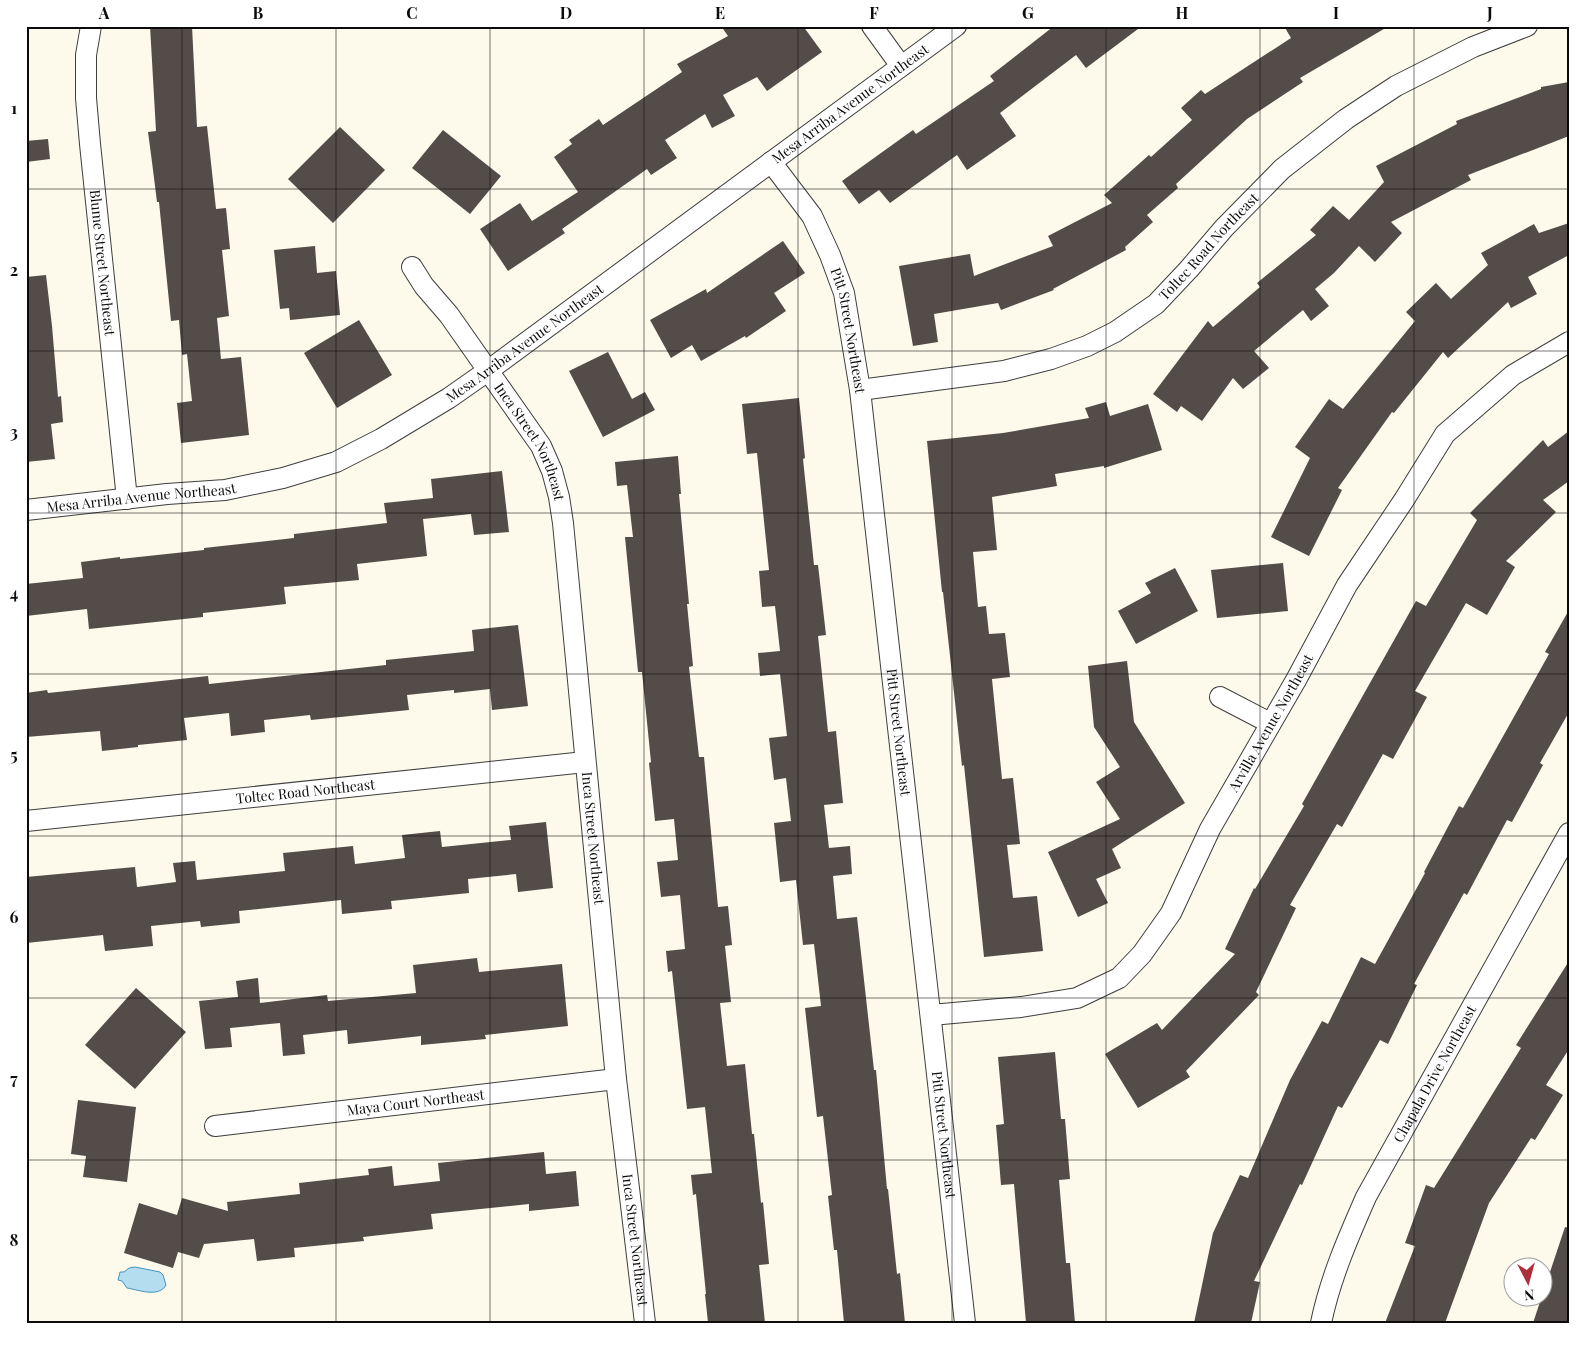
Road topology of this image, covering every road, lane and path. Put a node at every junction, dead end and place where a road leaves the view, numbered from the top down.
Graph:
1 (91, 26) edge
2 (872, 26) edge
3 (956, 26) edge
4 (1527, 26) edge
5 (901, 66) junction
6 (771, 162) junction
7 (412, 267) dead end
8 (1569, 342) edge
9 (489, 370) junction
10 (860, 390) junction
11 (127, 499) junction
12 (26, 510) edge
13 (1220, 697) dead end
14 (1270, 723) junction
15 (585, 762) junction
16 (26, 821) edge
17 (1569, 832) edge
18 (931, 1015) junction
19 (616, 1079) junction
20 (216, 1126) dead end
21 (645, 1323) edge
22 (965, 1323) edge
23 (1321, 1323) edge

1 - 11 street, Blume Street Northeast
2 - 5 street
3 - 5 street, Mesa Arriba Avenue Northeast
4 - 10 street, Toltec Road Northeast
5 - 6 street, Mesa Arriba Avenue Northeast
6 - 9 street, Mesa Arriba Avenue Northeast
6 - 10 street, Pitt Street Northeast
7 - 9 street, Inca Street Northeast
8 - 14 street, Arvilla Avenue Northeast
9 - 11 street, Mesa Arriba Avenue Northeast
9 - 15 street, Inca Street Northeast
10 - 18 street, Pitt Street Northeast
11 - 12 street, Mesa Arriba Avenue Northeast
13 - 14 street
14 - 18 street, Arvilla Avenue Northeast
15 - 16 street, Toltec Road Northeast
15 - 19 street, Inca Street Northeast
17 - 23 street, Chapala Drive Northeast
18 - 22 street, Pitt Street Northeast
19 - 20 street, Maya Court Northeast
19 - 21 street, Inca Street Northeast

